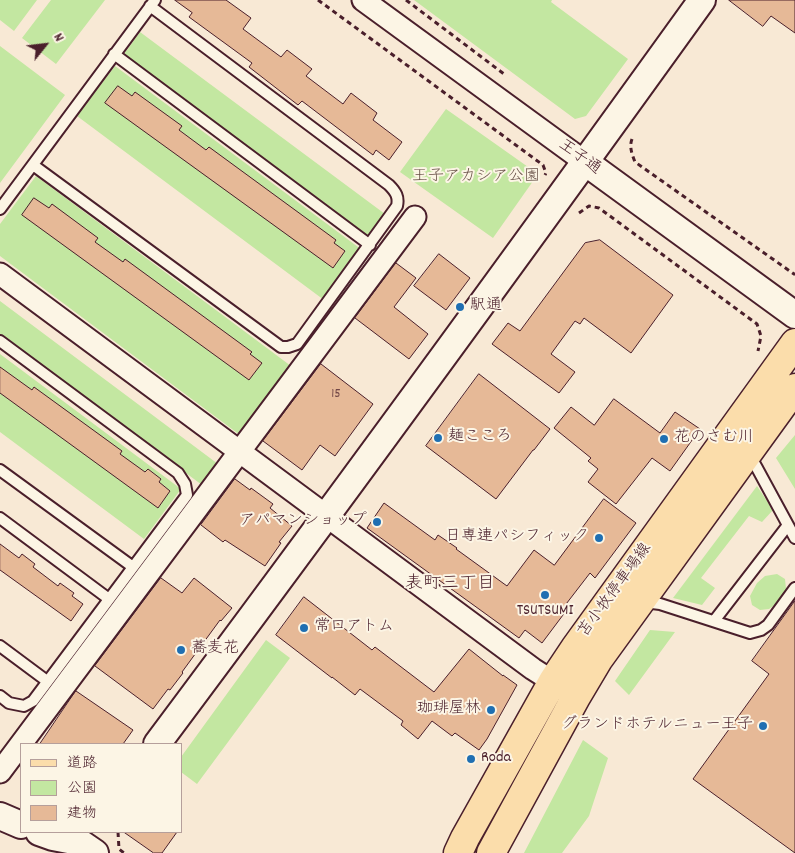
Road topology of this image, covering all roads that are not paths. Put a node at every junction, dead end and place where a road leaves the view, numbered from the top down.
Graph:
1 (363, 0) edge
2 (702, 0) edge
3 (152, 3) edge
4 (114, 54) junction
5 (585, 162) junction
6 (33, 165) junction
7 (0, 209) edge
8 (415, 217) dead end
9 (370, 245) junction
10 (0, 274) edge
11 (795, 315) edge
12 (0, 341) edge
13 (795, 344) edge
14 (795, 388) edge
15 (240, 452) junction
16 (748, 453) junction
17 (0, 470) edge
18 (326, 516) junction
19 (0, 518) edge
20 (788, 525) junction
21 (795, 538) edge
22 (133, 567) junction
23 (795, 588) edge
24 (109, 599) junction
25 (640, 602) junction
26 (714, 621) junction
27 (0, 646) edge
28 (47, 681) junction
29 (553, 681) junction
30 (0, 696) edge
31 (576, 697) junction
32 (22, 743) edge
33 (158, 743) edge
34 (20, 745) edge
35 (0, 772) edge
36 (0, 816) edge
37 (20, 824) edge
38 (42, 833) edge
39 (84, 845) edge
40 (458, 853) edge
41 (491, 853) edge

1 - 5 street, 王子通
2 - 5 street
3 - 4 lane
3 - 9 lane
4 - 6 lane
4 - 9 lane
5 - 11 street, 王子通
5 - 18 street
6 - 7 lane
6 - 9 lane
8 - 15 street
10 - 15 street
12 - 22 lane
13 - 29 main road, 苫小牧停車場線
14 - 16 main road, 苫小牧停車場線
15 - 18 street
15 - 32 street
16 - 20 lane
16 - 25 main road, 苫小牧停車場線
17 - 22 lane
18 - 29 street
18 - 33 street
19 - 24 lane
20 - 21 lane
20 - 26 lane
22 - 24 lane
23 - 26 lane
24 - 28 lane
25 - 26 lane
25 - 31 main road, 苫小牧停車場線
27 - 28 lane
28 - 30 lane
29 - 31 street
29 - 40 main road, 苫小牧停車場線
31 - 41 main road, 苫小牧停車場線
34 - 35 street
36 - 37 street
38 - 39 street

